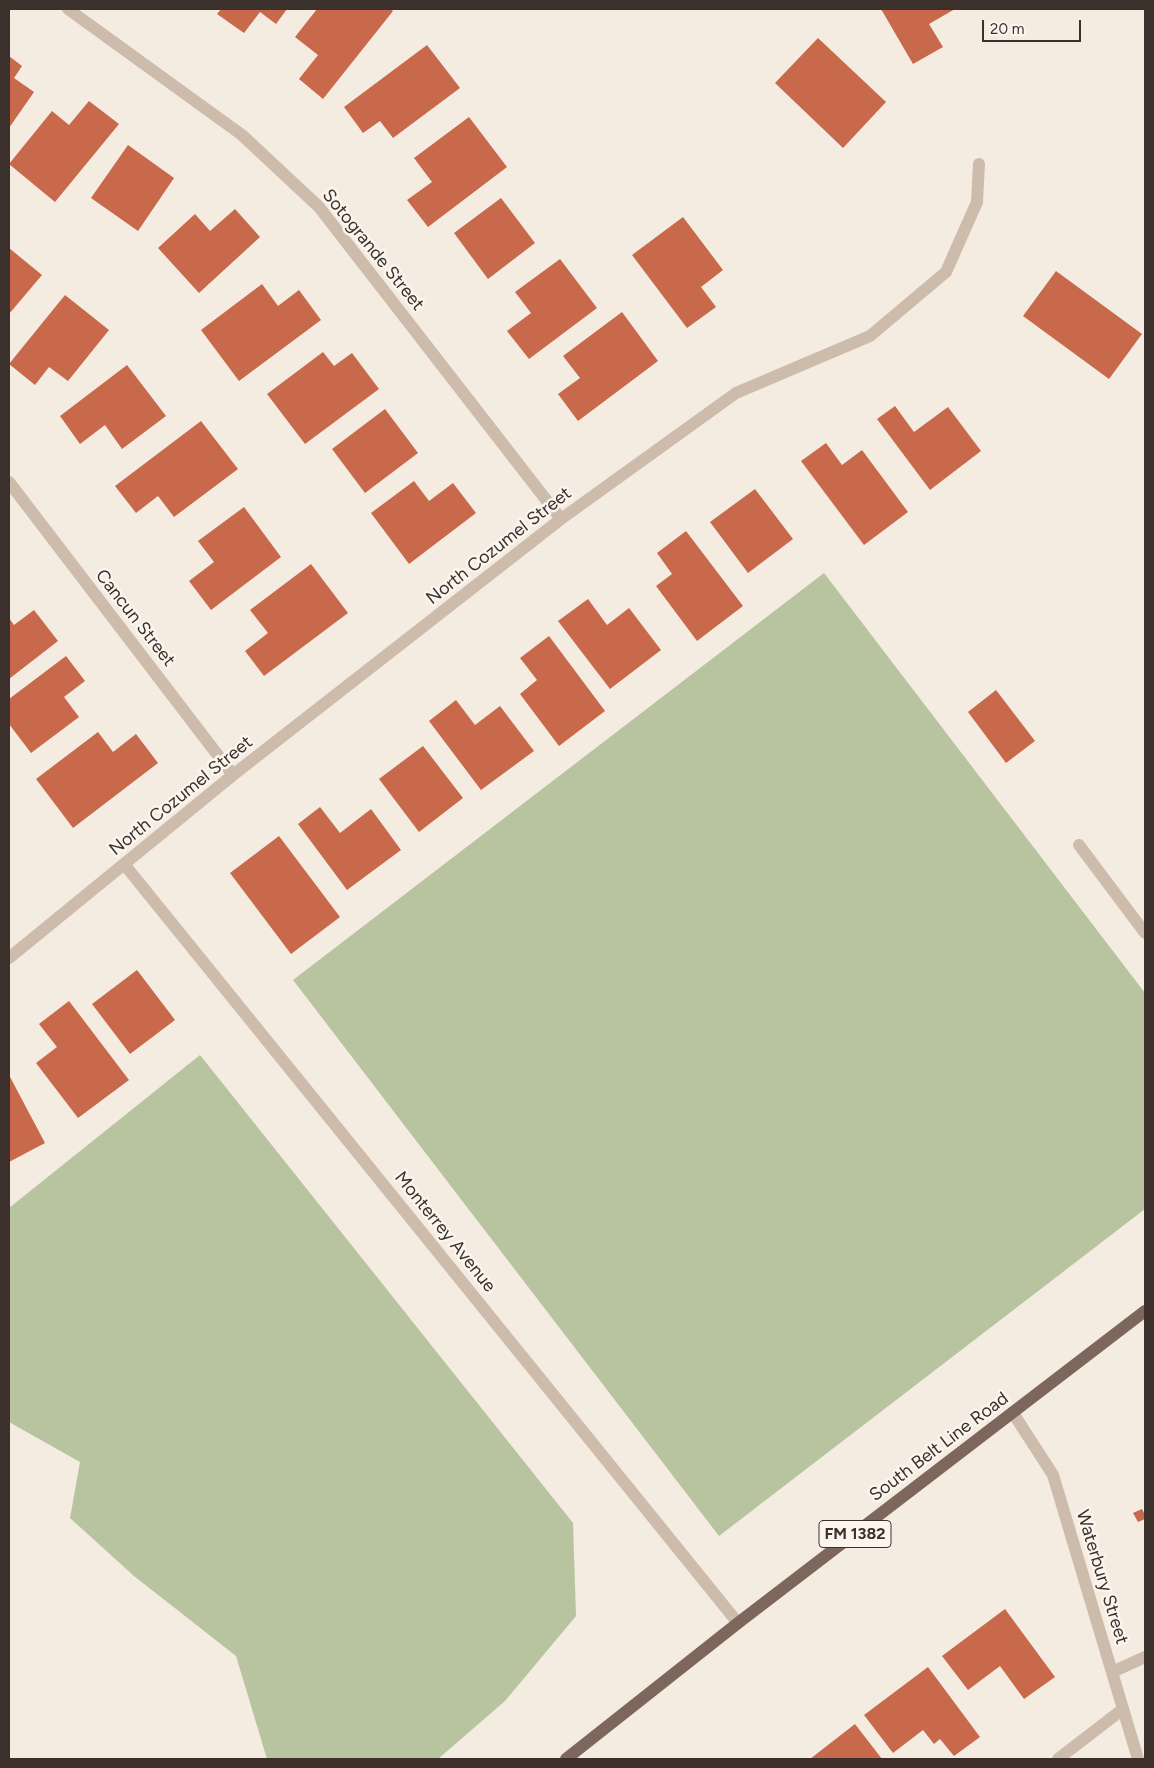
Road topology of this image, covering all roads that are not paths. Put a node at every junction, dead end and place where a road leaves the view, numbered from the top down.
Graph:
1 (68, 9) edge
2 (979, 164) dead end
3 (9, 482) edge
4 (561, 519) junction
5 (233, 775) junction
6 (1079, 845) dead end
7 (124, 864) junction
8 (1145, 933) edge
9 (9, 958) edge
10 (1145, 1311) edge
11 (1013, 1413) junction
12 (738, 1623) junction
13 (1145, 1657) edge
14 (1112, 1672) junction
15 (1123, 1709) junction
16 (566, 1759) edge
17 (1058, 1759) edge
18 (1138, 1759) edge

1 - 4 street, Sotogrande Street
2 - 4 street, North Cozumel Street
3 - 5 street, Cancun Street
4 - 5 street, North Cozumel Street
5 - 7 street, North Cozumel Street
6 - 8 street
7 - 9 street, North Cozumel Street
7 - 12 street, Monterrey Avenue
10 - 11 main road, South Belt Line Road / FM 1382
11 - 12 main road, South Belt Line Road / FM 1382
11 - 14 street, Waterbury Street
12 - 16 main road, South Belt Line Road / FM 1382
13 - 14 street
14 - 15 street, Waterbury Street
15 - 17 street
15 - 18 street, Waterbury Street

